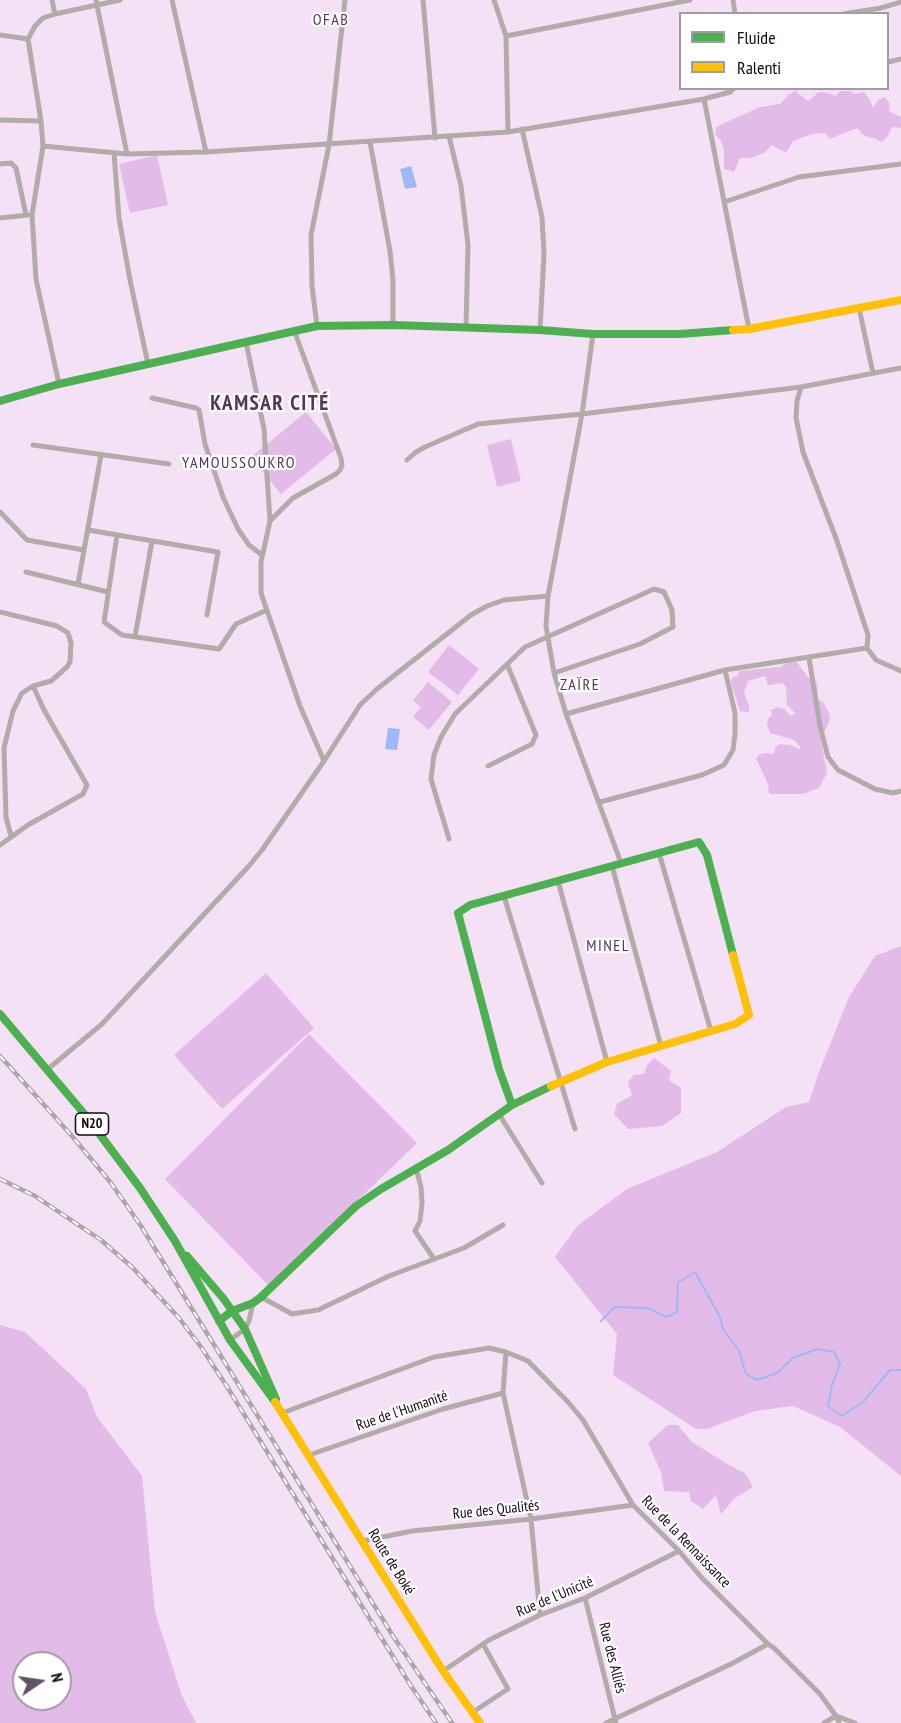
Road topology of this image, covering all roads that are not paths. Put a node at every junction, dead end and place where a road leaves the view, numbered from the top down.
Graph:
1 (52, 0) edge
2 (120, 0) edge
3 (172, 0) edge
4 (345, 0) edge
5 (423, 0) edge
6 (494, 0) edge
7 (690, 0) edge
8 (96, 2) edge
9 (901, 2) edge
10 (856, 12) edge
11 (55, 14) junction
12 (0, 35) edge
13 (506, 36) junction
14 (28, 39) junction
15 (732, 90) edge
16 (704, 99) junction
17 (0, 120) edge
18 (41, 122) junction
19 (522, 129) junction
20 (508, 132) junction
21 (449, 136) junction
22 (435, 138) junction
23 (370, 142) junction
24 (329, 145) junction
25 (43, 146) junction
26 (206, 152) junction
27 (114, 153) junction
28 (127, 154) junction
29 (0, 164) edge
30 (901, 164) edge
31 (724, 202) junction
32 (29, 215) junction
33 (0, 218) edge
34 (901, 300) edge
35 (859, 308) junction
36 (393, 325) junction
37 (316, 326) junction
38 (466, 327) junction
39 (749, 328) junction
40 (294, 330) junction
41 (540, 330) junction
42 (593, 334) junction
43 (246, 342) junction
44 (148, 364) junction
45 (901, 368) edge
46 (873, 373) junction
47 (59, 384) junction
48 (801, 387) junction
49 (152, 398) dead end
50 (0, 401) edge
51 (582, 414) junction
52 (33, 445) dead end
53 (100, 455) junction
54 (407, 460) dead end
55 (169, 464) dead end
56 (0, 512) edge
57 (270, 521) junction
58 (88, 530) junction
59 (117, 535) junction
60 (152, 541) junction
61 (84, 550) junction
62 (262, 555) junction
63 (26, 572) dead end
64 (78, 584) junction
65 (108, 592) junction
66 (548, 596) junction
67 (267, 610) junction
68 (0, 612) edge
69 (207, 615) dead end
70 (547, 636) junction
71 (135, 637) junction
72 (867, 648) junction
73 (809, 658) junction
74 (507, 664) junction
75 (725, 670) junction
76 (901, 671) edge
77 (554, 673) junction
78 (33, 686) junction
79 (566, 714) junction
80 (324, 761) junction
81 (488, 766) dead end
82 (901, 791) edge
83 (600, 802) junction
84 (11, 836) junction
85 (449, 839) dead end
86 (0, 845) edge
87 (659, 853) junction
88 (621, 863) junction
89 (612, 866) junction
90 (558, 881) junction
91 (504, 896) junction
92 (0, 1014) edge
93 (711, 1030) junction
94 (661, 1046) junction
95 (607, 1062) junction
96 (48, 1069) junction
97 (560, 1082) junction
98 (512, 1105) junction
99 (499, 1114) junction
100 (574, 1129) dead end
101 (416, 1168) junction
102 (542, 1183) dead end
103 (503, 1225) dead end
104 (175, 1241) junction
105 (434, 1259) junction
106 (261, 1297) junction
107 (253, 1303) junction
108 (232, 1311) junction
109 (219, 1321) junction
110 (245, 1329) junction
111 (230, 1340) junction
112 (506, 1352) junction
113 (503, 1393) junction
114 (282, 1413) junction
115 (309, 1455) junction
116 (633, 1505) junction
117 (531, 1519) junction
118 (363, 1541) junction
119 (679, 1551) junction
120 (585, 1598) junction
121 (540, 1615) junction
122 (483, 1644) junction
123 (768, 1644) junction
124 (443, 1671) junction
125 (473, 1712) junction
126 (836, 1716) junction
127 (615, 1721) edge
128 (480, 1723) edge
129 (606, 1723) edge
130 (824, 1723) edge
131 (839, 1723) edge
132 (855, 1723) edge

1 - 11 street
2 - 8 street
3 - 26 street
4 - 24 street
5 - 22 street
6 - 13 street
7 - 13 street
8 - 11 street
8 - 28 street
9 - 10 street
11 - 14 street
12 - 14 street
13 - 20 street
14 - 18 street
15 - 16 street
16 - 19 street
16 - 31 street
17 - 18 street
18 - 25 street
19 - 20 street
19 - 41 street
20 - 21 street
21 - 22 street
21 - 38 street
22 - 23 street
23 - 24 street
23 - 36 street
24 - 26 street
24 - 37 street
25 - 27 street
25 - 32 street
26 - 28 street
27 - 28 street
27 - 44 street
29 - 32 street
30 - 31 street
31 - 39 street
32 - 33 street
32 - 47 street
34 - 35 street
35 - 39 street
35 - 46 street
36 - 37 street
36 - 38 street
37 - 40 street
38 - 41 street
39 - 42 street
40 - 43 street
40 - 57 street
41 - 42 street
42 - 51 street
43 - 44 street
43 - 57 street
44 - 47 street
45 - 46 street
46 - 48 street
47 - 50 street
48 - 51 street
48 - 72 street
49 - 62 street
51 - 54 street
51 - 66 street
52 - 53 street
53 - 55 street
53 - 58 street
56 - 61 street
57 - 62 street
58 - 59 street
58 - 61 street
59 - 60 street
59 - 65 street
60 - 69 street
60 - 71 street
61 - 64 street
62 - 67 street
63 - 64 street
64 - 65 street
65 - 71 street
66 - 70 street
66 - 80 street
67 - 71 street
67 - 80 street
68 - 78 street
70 - 74 street
70 - 77 street
70 - 77 street
72 - 73 street
72 - 76 street
73 - 75 street
73 - 82 street
74 - 81 street
74 - 85 street
75 - 79 street
75 - 83 street
77 - 79 street
78 - 84 street
78 - 84 street
79 - 83 street
80 - 96 street
83 - 88 street
84 - 86 street
87 - 88 street
87 - 93 street
87 - 93 street
88 - 89 street
89 - 90 street
89 - 94 street
90 - 91 street
90 - 95 street
91 - 97 street
91 - 98 street
92 - 96 street, N20
93 - 94 street
94 - 95 street
95 - 97 street
96 - 104 street, N20
97 - 98 street
97 - 100 street
98 - 99 street
99 - 101 street
99 - 102 street
101 - 105 street
101 - 106 street
103 - 105 street
104 - 108 street, N20
104 - 109 street, N20
105 - 106 street
106 - 107 street
107 - 108 street
107 - 110 street
108 - 109 street
108 - 110 street, N20
109 - 111 street, N20
110 - 111 street
110 - 114 street, N20
111 - 114 street, N20
112 - 113 street
112 - 114 street, Rue de la Rennaissance
112 - 116 street, Rue de la Rennaissance
113 - 115 street, Rue de l'Humanité
113 - 117 street
114 - 115 street, Route de Boké
115 - 118 street, Route de Boké
116 - 117 street, Rue des Qualités
116 - 119 street, Rue de la Rennaissance
117 - 118 street, Rue des Qualités
117 - 121 street
118 - 124 street, Route de Boké
119 - 120 street, Rue de l'Unicité
119 - 123 street, Rue de la Rennaissance
120 - 121 street, Rue de l'Unicité
120 - 127 street, Rue des Alliés
121 - 122 street, Rue de l'Unicité
122 - 124 street, Rue de l'Unicité
122 - 125 street
123 - 126 street, Rue de la Rennaissance
123 - 127 street
124 - 125 street, Route de Boké
125 - 128 street, Route de Boké
126 - 130 street
126 - 131 street, Rue de la Rennaissance
126 - 132 street
127 - 129 street

